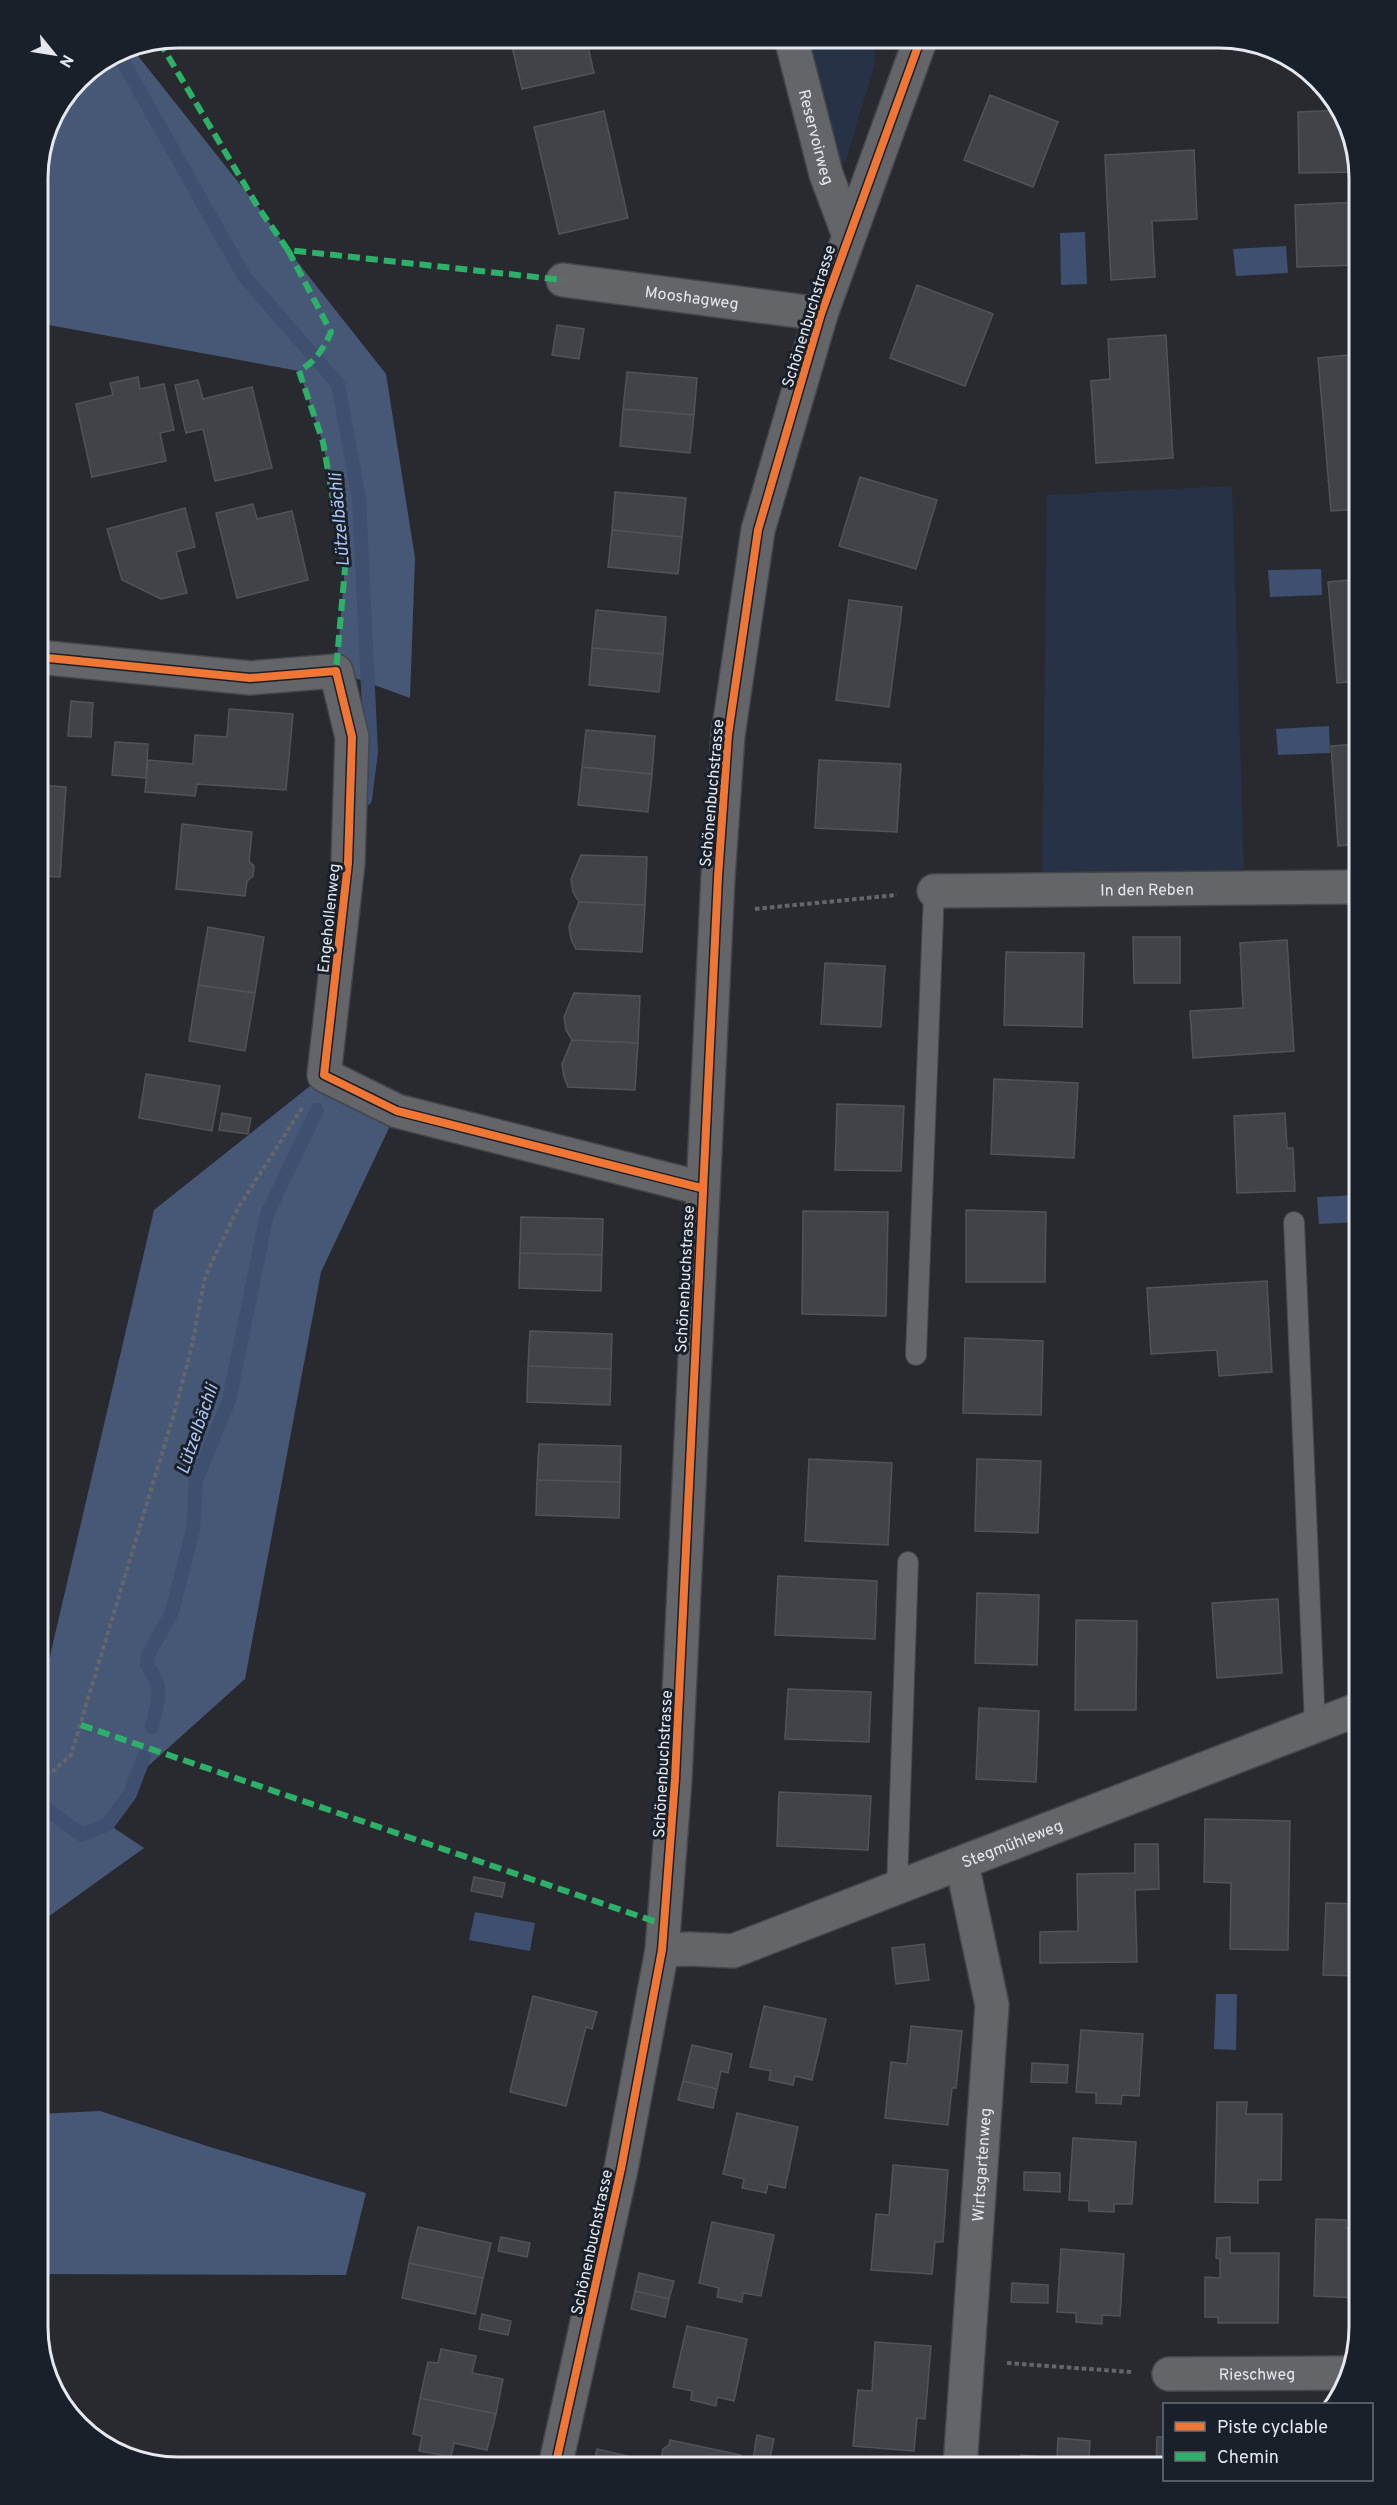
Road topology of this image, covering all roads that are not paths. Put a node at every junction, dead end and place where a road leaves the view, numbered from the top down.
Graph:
1 (794, 48) edge
2 (917, 48) edge
3 (849, 233) junction
4 (563, 279) dead end
5 (821, 314) junction
6 (48, 658) edge
7 (1349, 887) edge
8 (934, 891) joint
9 (702, 1188) junction
10 (1294, 1222) dead end
11 (916, 1355) dead end
12 (908, 1562) dead end
13 (1349, 1713) edge
14 (1315, 1727) junction
15 (962, 1864) junction
16 (897, 1886) junction
17 (662, 1950) junction
18 (1340, 2373) edge
19 (1169, 2374) road end
20 (557, 2457) edge
21 (961, 2457) edge

1 - 3 street, Reservoirweg
2 - 3 street, Schönenbuchstrasse
3 - 5 street, Schönenbuchstrasse
4 - 5 street, Mooshagweg
5 - 9 street, Schönenbuchstrasse
6 - 9 street, Engehollenweg
7 - 8 street, In den Reben
8 - 11 lane
9 - 17 street, Schönenbuchstrasse
10 - 14 lane
12 - 16 lane
13 - 14 street, Stegmühleweg
14 - 15 street, Stegmühleweg
15 - 16 street, Stegmühleweg
15 - 21 street, Wirtsgartenweg
16 - 17 street, Stegmühleweg
17 - 20 street, Schönenbuchstrasse
18 - 19 street, Rieschweg

